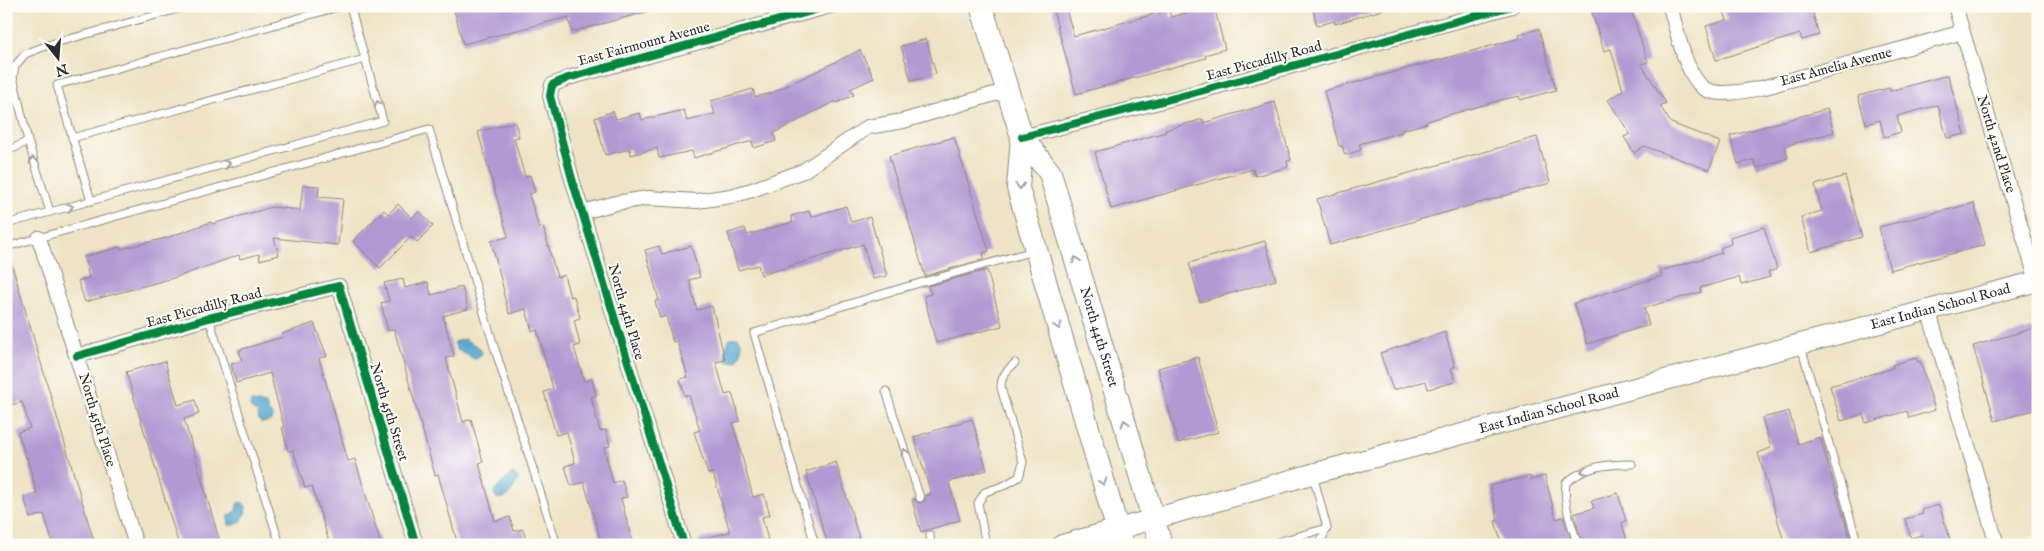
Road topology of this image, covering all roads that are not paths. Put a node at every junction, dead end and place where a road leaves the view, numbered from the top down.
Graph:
1 (189, 6) edge
2 (342, 6) edge
3 (350, 6) edge
4 (830, 6) edge
5 (981, 6) edge
6 (1512, 6) edge
7 (1670, 6) edge
8 (1955, 6) edge
9 (1963, 32) junction
10 (365, 59) junction
11 (552, 85) joint
12 (1008, 90) junction
13 (72, 138) junction
14 (1022, 138) junction
15 (28, 141) junction
16 (6, 152) edge
17 (91, 201) junction
18 (50, 212) junction
19 (583, 212) junction
20 (6, 224) edge
21 (39, 238) junction
22 (6, 247) edge
23 (1036, 250) junction
24 (2037, 281) edge
25 (339, 286) joint
26 (1928, 309) junction
27 (209, 318) junction
28 (1800, 344) junction
29 (77, 356) junction
30 (1015, 363) dead end
31 (886, 391) dead end
32 (1632, 464) dead end
33 (1313, 474) junction
34 (920, 498) dead end
35 (1153, 520) junction
36 (1327, 528) junction
37 (930, 535) dead end
38 (1120, 537) edge
39 (136, 545) edge
40 (280, 545) edge
41 (416, 545) edge
42 (556, 545) edge
43 (684, 545) edge
44 (815, 545) edge
45 (932, 545) edge
46 (986, 545) edge
47 (1062, 545) edge
48 (1161, 545) edge
49 (1267, 545) edge
50 (1319, 545) edge
51 (1578, 545) edge
52 (1858, 545) edge
53 (1997, 545) edge

1 - 15 lane
2 - 13 lane
3 - 10 lane
4 - 11 street, East Fairmount Avenue
5 - 12 main road, North 44th Street
6 - 14 street, East Piccadilly Road
7 - 9 street, East Amelia Avenue
8 - 9 street, North 42nd Place
9 - 24 street, North 42nd Place
10 - 13 lane
17 -> 10 lane
11 - 19 street, North 44th Place
12 - 14 main road, North 44th Street
12 - 19 street
13 - 17 lane
14 -> 23 main road, North 44th Street
35 -> 14 main road, North 44th Street
15 - 16 lane
18 -> 15 lane
18 -> 17 lane
18 - 20 lane
19 - 43 street, North 44th Place
21 - 22 lane
21 - 29 street, North 45th Place
21 - 42 lane
23 -> 38 main road, North 44th Street
23 - 44 lane
24 - 26 main road, East Indian School Road
25 - 27 street, East Piccadilly Road
25 - 41 street, North 45th Street
26 - 28 main road, East Indian School Road
26 - 53 street
27 - 29 street, East Piccadilly Road
27 - 40 lane
28 - 33 main road, East Indian School Road
28 - 52 lane
29 - 39 street, North 45th Place
30 - 46 lane
34 -> 31 lane
32 -> 51 lane
33 - 35 main road, East Indian School Road
33 - 36 lane
35 - 38 main road, East Indian School Road
35 - 48 main road, North 44th Street
36 - 49 lane
36 - 50 lane
37 - 45 lane
38 - 47 main road, East Indian School Road

